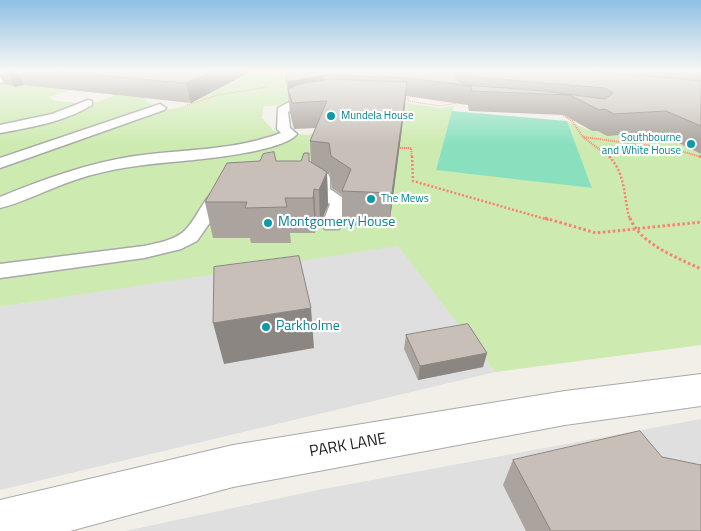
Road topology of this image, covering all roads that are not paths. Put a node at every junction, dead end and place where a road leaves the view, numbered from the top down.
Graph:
1 (336, 98) edge
2 (88, 102) dead end
3 (160, 108) dead end
4 (0, 129) edge
5 (0, 163) edge
6 (289, 177) edge
7 (244, 182) edge
8 (0, 203) edge
9 (332, 225) dead end
10 (0, 271) edge
11 (701, 390) edge
12 (0, 525) edge

1 - 8 lane
2 - 4 lane
3 - 5 lane
6 - 9 lane
7 - 10 lane
11 - 12 street, PARK LANE

